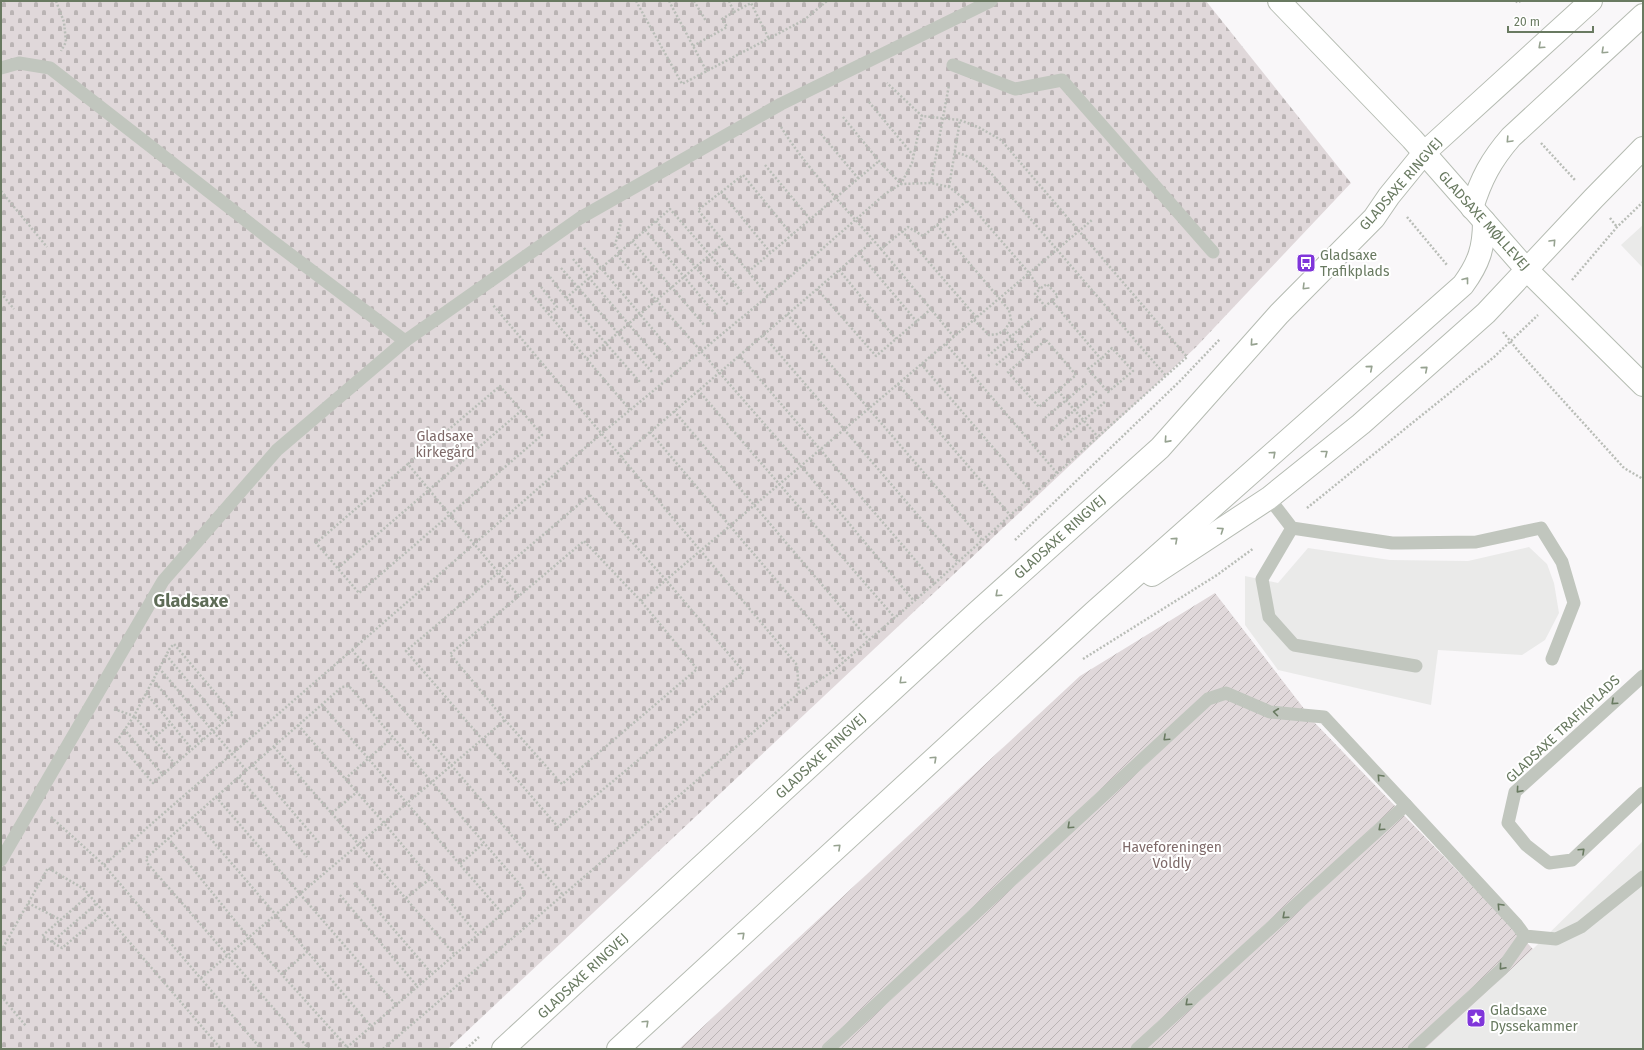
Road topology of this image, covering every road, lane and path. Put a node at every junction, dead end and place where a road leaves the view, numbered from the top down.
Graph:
1 (56, 1) edge
2 (636, 1) edge
3 (669, 1) edge
4 (694, 1) edge
5 (729, 1) edge
6 (827, 1) edge
7 (991, 1) edge
8 (1279, 1) edge
9 (1516, 1) edge
10 (1520, 1) edge
11 (1591, 1) edge
12 (751, 2) edge
13 (734, 12) junction
14 (1643, 15) edge
15 (706, 21) dead end
16 (769, 39) junction
17 (693, 46) junction
18 (953, 65) joint
19 (1, 68) edge
20 (50, 68) junction
21 (707, 72) junction
22 (887, 83) dead end
23 (869, 102) dead end
24 (770, 110) junction
25 (922, 116) junction
26 (843, 117) dead end
27 (943, 119) junction
28 (960, 120) junction
29 (1524, 126) junction
30 (821, 134) dead end
31 (1643, 148) edge
32 (954, 152) junction
33 (1424, 153) junction
34 (913, 156) junction
35 (879, 161) junction
36 (765, 165) dead end
37 (858, 178) junction
38 (931, 183) junction
39 (901, 184) junction
40 (949, 187) junction
41 (1, 191) edge
42 (721, 192) junction
43 (1389, 196) junction
44 (835, 198) junction
45 (1593, 199) junction
46 (967, 201) junction
47 (1643, 202) edge
48 (1478, 215) junction
49 (810, 219) junction
50 (854, 219) junction
51 (1092, 220) dead end
52 (656, 221) junction
53 (937, 225) junction
54 (1617, 227) junction
55 (645, 230) junction
56 (902, 231) junction
57 (1080, 231) junction
58 (792, 235) junction
59 (632, 241) junction
60 (874, 241) junction
61 (724, 243) junction
62 (47, 247) dead end
63 (584, 248) dead end
64 (880, 249) junction
65 (1058, 249) junction
66 (770, 252) junction
67 (1212, 252) dead end
68 (859, 253) junction
69 (617, 255) junction
70 (710, 255) junction
71 (572, 259) dead end
72 (696, 267) junction
73 (561, 268) dead end
74 (601, 268) junction
75 (839, 270) junction
76 (1527, 270) junction
77 (748, 272) junction
78 (1029, 273) junction
79 (550, 277) dead end
80 (684, 277) junction
81 (590, 278) junction
82 (1463, 285) junction
83 (541, 287) dead end
84 (579, 287) junction
85 (672, 287) junction
86 (479, 289) junction
87 (817, 289) junction
88 (1040, 289) junction
89 (530, 292) dead end
90 (1, 293) edge
91 (743, 293) dead end
92 (768, 296) junction
93 (566, 298) junction
94 (999, 298) junction
95 (1556, 298) junction
96 (656, 300) junction
97 (1052, 301) junction
98 (728, 306) dead end
99 (14, 309) dead end
100 (931, 309) junction
101 (550, 313) junction
102 (1486, 313) junction
103 (640, 314) junction
104 (787, 314) junction
105 (716, 315) dead end
106 (1034, 317) dead end
107 (976, 319) junction
108 (917, 322) junction
109 (629, 324) junction
110 (704, 326) dead end
111 (1043, 327) dead end
112 (1005, 330) junction
113 (618, 333) junction
114 (1224, 334) dead end
115 (763, 335) junction
116 (954, 337) junction
117 (1011, 337) junction
118 (896, 339) junction
119 (404, 341) junction
120 (1511, 341) junction
121 (606, 342) junction
122 (946, 344) junction
123 (1020, 346) junction
124 (672, 352) dead end
125 (700, 352) junction
126 (740, 355) junction
127 (988, 356) dead end
128 (1028, 356) junction
129 (587, 359) junction
130 (1101, 359) junction
131 (661, 362) dead end
132 (922, 364) junction
133 (996, 365) dead end
134 (652, 372) dead end
135 (719, 373) junction
136 (1166, 376) junction
137 (640, 382) dead end
138 (1088, 382) dead end
139 (898, 384) junction
140 (1643, 385) edge
141 (698, 390) junction
142 (1058, 391) junction
143 (1097, 391) dead end
144 (1066, 400) junction
145 (1106, 402) dead end
146 (630, 410) junction
147 (868, 410) junction
148 (521, 411) junction
149 (674, 411) junction
150 (1074, 411) junction
151 (1045, 418) dead end
152 (1083, 420) junction
153 (1053, 429) dead end
154 (844, 430) junction
155 (650, 432) junction
156 (601, 434) junction
157 (1098, 437) junction
158 (1061, 440) dead end
159 (821, 450) junction
160 (621, 457) junction
161 (408, 464) junction
162 (801, 466) junction
163 (1057, 473) junction
164 (1643, 479) edge
165 (780, 485) junction
166 (429, 490) junction
167 (1034, 494) junction
168 (1269, 498) junction
169 (756, 505) junction
170 (450, 515) junction
171 (1010, 516) junction
172 (731, 525) junction
173 (1290, 526) junction
174 (982, 540) junction
175 (1014, 542) dead end
176 (474, 544) junction
177 (701, 551) junction
178 (958, 562) junction
179 (338, 568) junction
180 (498, 572) junction
181 (666, 580) junction
182 (935, 583) junction
183 (519, 596) junction
184 (641, 601) junction
185 (914, 601) junction
186 (1094, 612) junction
187 (895, 618) junction
188 (870, 640) junction
189 (352, 650) junction
190 (166, 655) junction
191 (1552, 659) dead end
192 (845, 661) junction
193 (1416, 666) dead end
194 (159, 668) junction
195 (1643, 676) edge
196 (153, 680) junction
197 (146, 693) junction
198 (799, 693) junction
199 (92, 702) junction
200 (322, 705) junction
201 (134, 716) junction
202 (505, 720) junction
203 (171, 723) junction
204 (223, 723) junction
205 (298, 725) junction
206 (124, 729) junction
207 (214, 731) junction
208 (393, 737) junction
209 (153, 739) junction
210 (203, 740) junction
211 (481, 740) junction
212 (274, 746) junction
213 (192, 750) junction
214 (232, 754) junction
215 (369, 758) junction
216 (175, 764) junction
217 (253, 765) junction
218 (452, 765) junction
219 (246, 770) junction
220 (163, 775) junction
221 (239, 777) junction
222 (345, 779) junction
223 (432, 782) junction
224 (357, 792) junction
225 (1643, 793) edge
226 (216, 797) junction
227 (34, 802) junction
228 (408, 803) junction
229 (1406, 805) junction
230 (332, 813) junction
231 (192, 817) junction
232 (384, 823) junction
233 (168, 838) junction
234 (484, 843) junction
235 (320, 844) dead end
236 (359, 844) junction
237 (307, 857) dead end
238 (1, 860) edge
239 (460, 864) junction
240 (104, 865) junction
241 (1643, 877) edge
242 (430, 878) junction
243 (354, 883) dead end
244 (300, 894) junction
245 (340, 895) dead end
246 (563, 895) junction
247 (89, 896) junction
248 (406, 898) junction
249 (28, 903) junction
250 (96, 904) junction
251 (104, 913) junction
252 (502, 913) junction
253 (276, 916) junction
254 (61, 920) junction
255 (478, 934) junction
256 (1525, 936) junction
257 (249, 938) junction
258 (52, 942) junction
259 (1, 951) edge
260 (307, 952) junction
261 (454, 954) junction
262 (228, 956) junction
263 (282, 974) junction
264 (432, 974) junction
265 (201, 978) junction
266 (418, 986) junction
267 (1, 996) edge
268 (396, 1005) junction
269 (26, 1026) dead end
270 (372, 1026) junction
271 (483, 1033) dead end
272 (346, 1048) edge
273 (222, 1049) edge
274 (261, 1049) edge
275 (309, 1049) edge
276 (383, 1049) edge
277 (466, 1049) edge
278 (503, 1049) edge
279 (618, 1049) edge
280 (828, 1049) edge
281 (1137, 1049) edge
282 (1414, 1049) edge

1 - 20 path
2 - 21 path
3 - 17 path
4 - 15 path
5 - 13 path
6 - 16 path
7 - 24 lane
8 - 33 main road, GLADSAXE MØLLEVEJ
9 - 10 path
11 -> 33 main road, GLADSAXE RINGVEJ
12 - 13 path
12 - 16 path
13 - 17 path
14 -> 29 main road
16 - 21 path
17 - 21 path
18 - 27 path
18 - 67 lane
19 - 20 lane
20 - 119 lane
22 - 25 path
23 - 34 path
24 - 44 path
24 - 86 lane
25 - 27 path
25 - 34 path
26 - 35 path
27 - 28 path
27 - 38 path
28 - 32 path
28 - 57 path
29 - 45 path
29 -> 48 main road
30 - 37 path
31 - 45 main road
32 - 40 path
32 - 65 path
33 - 43 main road, GLADSAXE RINGVEJ
33 - 48 main road, GLADSAXE MØLLEVEJ
34 - 39 path
35 - 37 path
35 - 39 path
36 - 49 path
37 - 44 path
38 - 39 path
38 - 40 path
39 - 50 path
40 - 46 path
41 - 62 path
42 - 58 path
42 - 61 path
42 - 66 path
43 - 82 path
43 -> 278 main road, GLADSAXE RINGVEJ
44 - 49 path
44 - 50 path
45 - 54 path
76 -> 45 main road
46 - 53 path
46 - 78 path
47 - 54 path
48 - 76 main road, GLADSAXE MØLLEVEJ
82 -> 48 main road
49 - 58 path
50 - 60 path
50 - 92 path
51 - 57 path
52 - 55 path
52 - 70 path
52 - 72 path
53 - 56 path
53 - 94 path
54 - 95 path
55 - 59 path
55 - 80 path
56 - 64 path
56 - 107 path
57 - 65 path
57 - 136 path
58 - 66 path
59 - 69 path
59 - 85 path
60 - 64 path
60 - 68 path
61 - 70 path
61 - 77 path
63 - 74 path
64 - 100 path
65 - 78 path
65 - 136 path
66 - 77 path
68 - 75 path
68 - 108 path
69 - 74 path
69 - 96 path
70 - 72 path
70 - 91 path
71 - 81 path
72 - 80 path
72 - 98 path
73 - 84 path
74 - 81 path
74 - 103 path
75 - 87 path
75 - 118 path
76 - 95 main road, GLADSAXE MØLLEVEJ
76 - 102 main road
77 - 92 path
78 - 88 path
78 - 94 path
79 - 93 path
80 - 85 path
80 - 105 path
81 - 84 path
81 - 109 path
186 -> 82 main road
83 - 101 path
84 - 93 path
84 - 113 path
85 - 96 path
85 - 110 path
86 - 119 lane
86 - 156 path
87 - 104 path
87 - 118 path
88 - 97 path
88 - 97 path
89 - 101 path
90 - 99 path
92 - 125 path
93 - 121 path
94 - 107 path
94 - 112 path
95 - 120 path
95 - 140 main road, GLADSAXE MØLLEVEJ
96 - 103 path
96 - 125 path
97 - 130 path
100 - 108 path
100 - 116 path
101 - 129 path
102 - 120 path
168 -> 102 main road
103 - 109 path
103 - 124 path
104 - 115 path
104 - 147 path
106 - 117 path
107 - 112 path
107 - 116 path
108 - 118 path
109 - 113 path
109 - 131 path
111 - 123 path
112 - 117 path
113 - 121 path
113 - 134 path
114 - 175 path
115 - 126 path
115 - 154 path
116 - 122 path
117 - 123 path
117 - 127 path
119 - 199 lane
120 - 164 path
120 - 173 path
121 - 129 path
121 - 137 path
122 - 132 path
122 - 163 path
123 - 128 path
123 - 133 path
125 - 135 path
125 - 146 path
126 - 135 path
126 - 159 path
128 - 142 path
128 - 142 path
129 - 146 path
130 - 130 path
132 - 139 path
132 - 167 path
135 - 141 path
135 - 162 path
136 - 157 path
138 - 144 path
139 - 147 path
139 - 171 path
141 - 149 path
141 - 165 path
142 - 144 path
143 - 150 path
144 - 150 path
144 - 151 path
145 - 152 path
146 - 156 path
147 - 154 path
147 - 174 path
148 - 161 path
148 - 166 path
148 - 170 path
149 - 155 path
149 - 169 path
150 - 152 path
150 - 153 path
152 - 157 path
152 - 158 path
154 - 159 path
154 - 178 path
155 - 160 path
155 - 172 path
156 - 160 path
156 - 176 path
157 - 163 path
159 - 162 path
159 - 182 path
160 - 177 path
161 - 166 path
161 - 179 path
162 - 165 path
162 - 185 path
163 - 167 path
165 - 169 path
165 - 187 path
166 - 170 path
166 - 179 path
167 - 171 path
168 - 173 lane
186 -> 168 main road
169 - 172 path
169 - 188 path
170 - 176 path
170 - 179 path
171 - 174 path
172 - 177 path
172 - 192 path
173 - 191 lane
173 - 193 lane
174 - 178 path
176 - 180 path
176 - 189 path
177 - 181 path
177 - 198 path
178 - 182 path
180 - 181 path
180 - 183 path
180 - 211 path
181 - 184 path
181 - 211 path
182 - 185 path
183 - 184 path
183 - 202 path
184 - 202 path
185 - 187 path
279 -> 186 main road
187 - 188 path
188 - 192 path
189 - 214 path
189 - 218 path
190 - 194 path
190 - 204 path
190 - 204 path
192 - 198 path
194 - 196 path
194 - 207 path
195 -> 225 lane, GLADSAXE TRAFIKPLADS
196 - 197 path
196 - 210 path
197 - 201 path
197 - 203 path
198 - 246 path
199 - 201 path
199 - 227 lane
200 - 205 path
200 - 208 path
200 - 215 path
201 - 206 path
201 - 209 path
202 - 211 path
203 - 209 path
203 - 213 path
204 - 207 path
205 - 212 path
205 - 222 path
206 - 220 path
206 - 220 path
207 - 210 path
207 - 214 path
208 - 215 path
208 - 223 path
209 - 216 path
210 - 213 path
211 - 218 path
212 - 217 path
212 - 230 path
213 - 216 path
214 - 219 path
214 - 240 path
215 - 222 path
215 - 228 path
216 - 220 path
217 - 219 path
217 - 235 path
218 - 223 path
218 - 246 path
219 - 221 path
221 - 226 path
221 - 237 path
222 - 224 path
223 - 228 path
223 - 234 path
224 - 230 path
224 - 232 path
226 - 231 path
226 - 244 path
227 - 238 lane
227 - 240 path
228 - 232 path
228 - 239 path
256 -> 229 lane
229 -> 280 lane
229 -> 281 lane
230 - 236 path
231 - 233 path
231 - 253 path
232 - 236 path
232 - 242 path
233 - 257 path
233 - 262 path
234 - 239 path
234 - 252 path
236 - 244 path
236 - 248 path
239 - 252 path
240 - 265 path
241 - 256 lane
242 - 248 path
242 - 255 path
243 - 264 path
244 - 253 path
244 - 268 path
245 - 266 path
246 - 276 path
247 - 249 path
247 - 250 path
247 - 254 path
248 - 261 path
249 - 254 path
249 - 259 path
250 - 251 path
250 - 258 path
251 - 258 path
251 - 273 path
252 - 255 path
253 - 257 path
253 - 260 path
254 - 258 path
255 - 261 path
256 -> 282 lane
257 - 262 path
257 - 263 path
260 - 263 path
260 - 270 path
261 - 264 path
262 - 265 path
262 - 275 path
263 - 272 path
264 - 266 path
265 - 274 path
266 - 268 path
267 - 269 path
268 - 270 path
270 - 272 path
271 - 277 path

